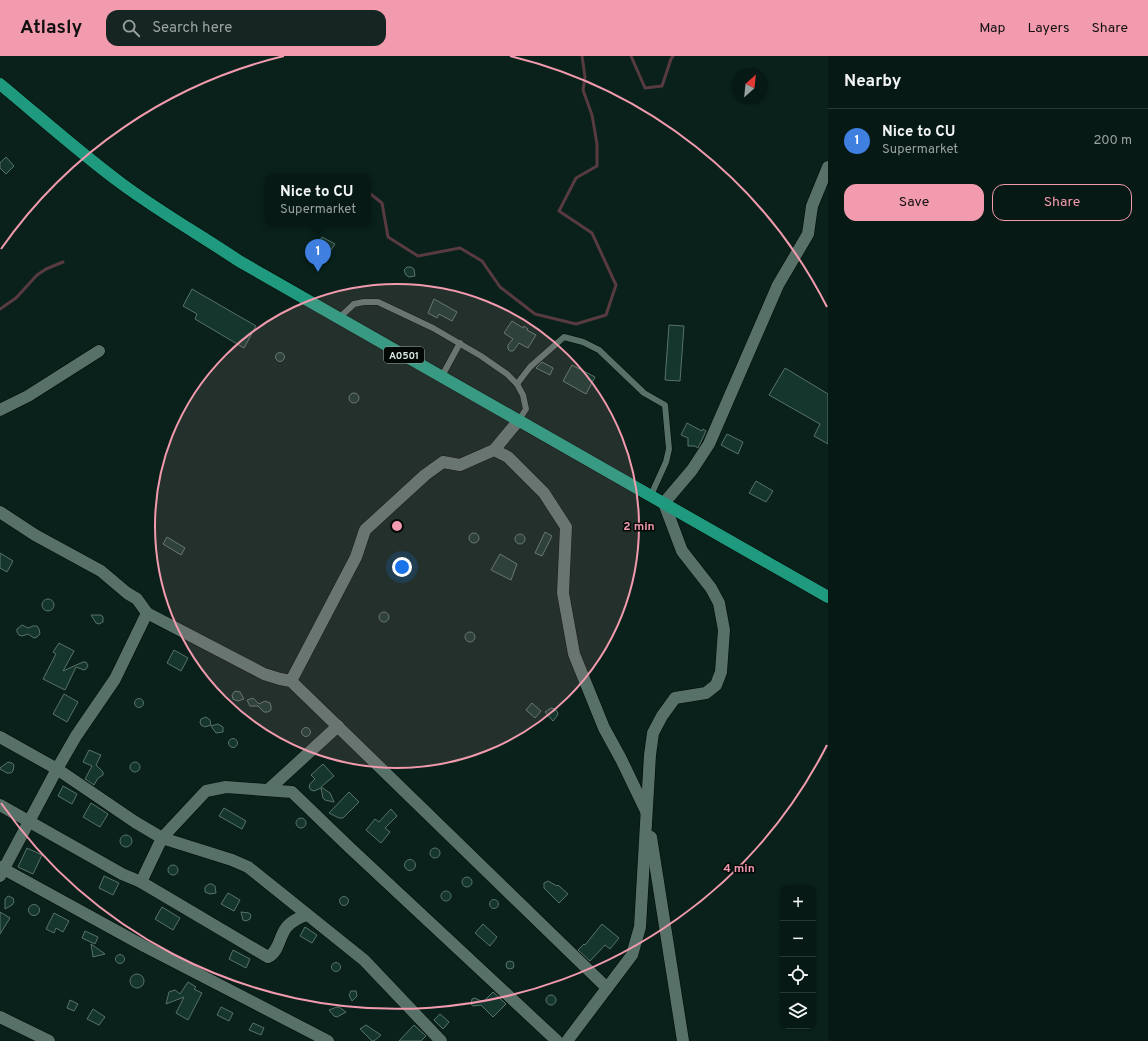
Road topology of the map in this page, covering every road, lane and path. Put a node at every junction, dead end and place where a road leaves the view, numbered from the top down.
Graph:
1 (0, 84) edge
2 (828, 166) edge
3 (339, 318) junction
4 (460, 344) junction
5 (99, 351) dead end
6 (442, 376) junction
7 (517, 384) junction
8 (0, 410) edge
9 (519, 420) junction
10 (494, 450) junction
11 (651, 496) junction
12 (664, 503) junction
13 (0, 512) edge
14 (828, 597) edge
15 (147, 613) junction
16 (291, 681) junction
17 (338, 726) junction
18 (0, 737) edge
19 (57, 769) junction
20 (268, 790) junction
21 (0, 805) edge
22 (648, 814) junction
23 (30, 821) junction
24 (162, 838) junction
25 (1, 871) edge
26 (141, 882) junction
27 (307, 915) junction
28 (610, 985) junction
29 (0, 1017) edge
30 (49, 1041) edge
31 (328, 1041) edge
32 (441, 1041) edge
33 (557, 1041) edge
34 (567, 1041) edge
35 (683, 1041) edge

1 - 3 highway, A0501
2 - 12 street
3 - 4 lane
3 - 6 highway, A0501
4 - 6 lane
4 - 7 lane
5 - 8 street
6 - 9 highway, A0501
7 - 9 lane
7 - 11 lane
9 - 10 street
9 - 11 highway, A0501
10 - 16 street
10 - 22 street
11 - 12 highway, A0501
12 - 14 highway, A0501
12 - 22 street
13 - 15 street
15 - 16 street
15 - 19 street
16 - 17 street
17 - 20 street
17 - 28 street
18 - 19 street
19 - 23 street
19 - 24 street
20 - 24 street
20 - 33 street
21 - 23 street
22 - 28 street
22 - 35 street
23 - 25 street
23 - 26 street
24 - 26 street
24 - 27 street
25 - 31 street
26 - 27 street
27 - 32 street
28 - 34 street
29 - 30 street

